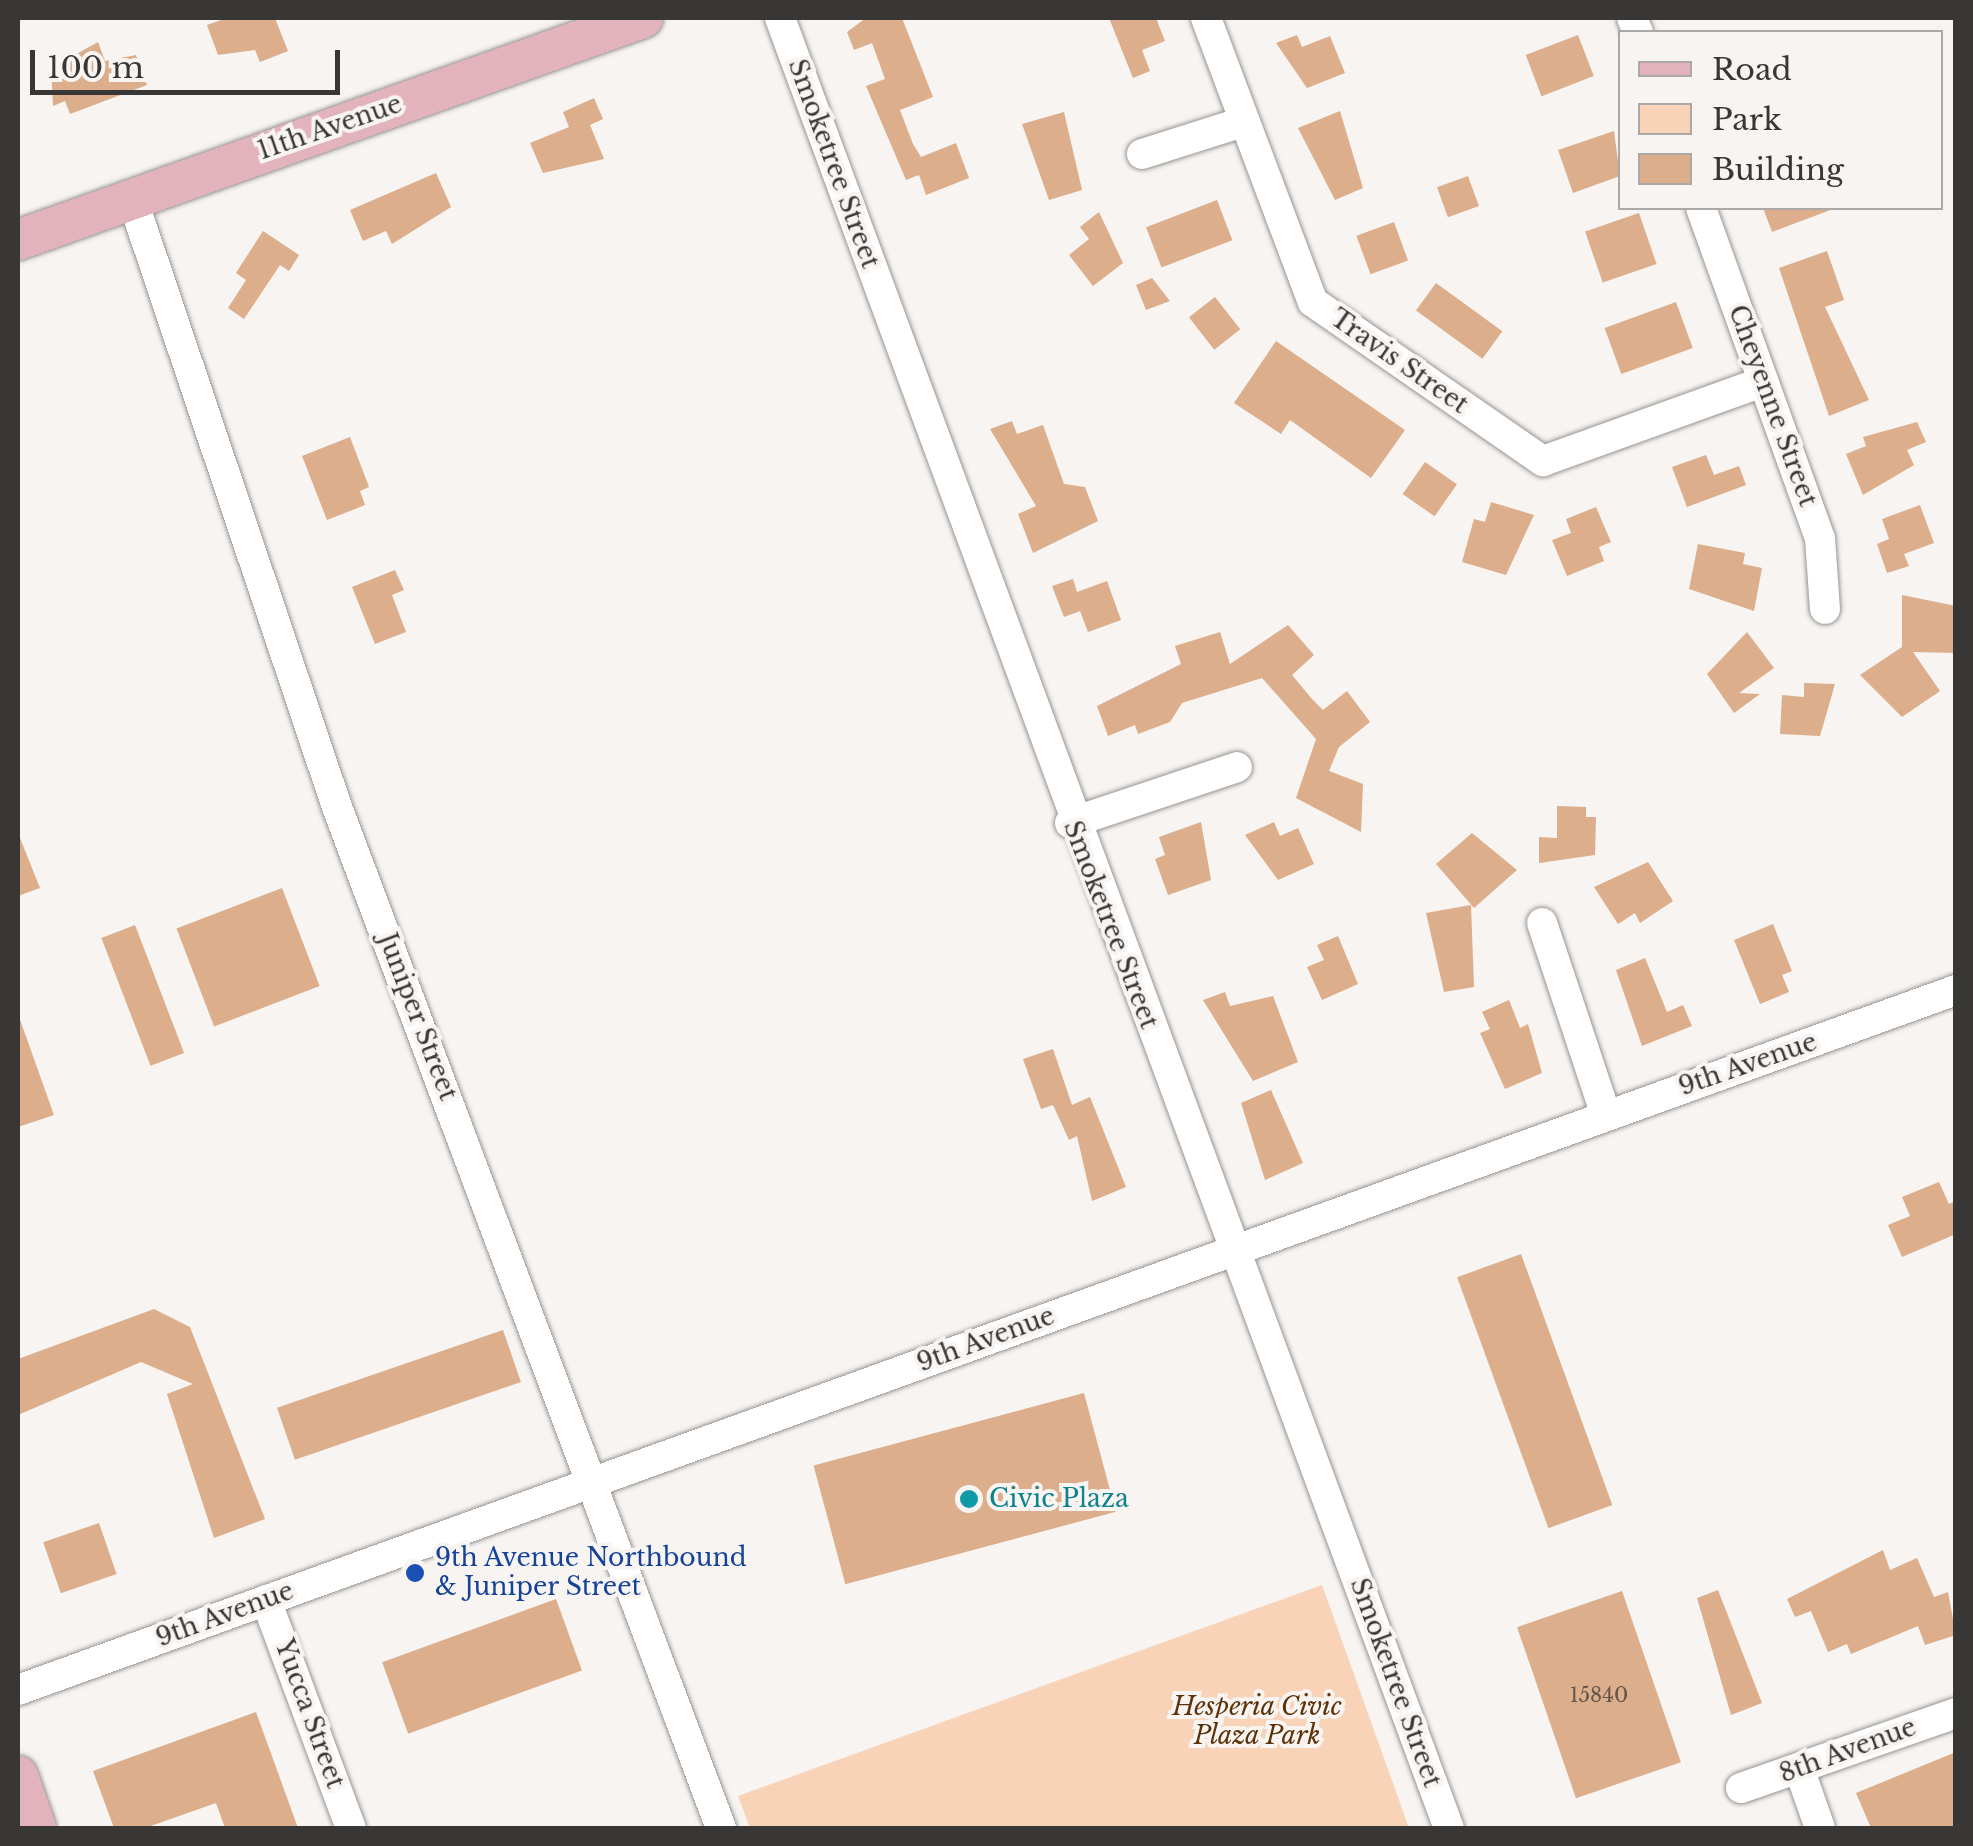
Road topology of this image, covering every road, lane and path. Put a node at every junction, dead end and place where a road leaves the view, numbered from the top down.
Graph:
1 (643, 18) edge
2 (780, 18) edge
3 (1206, 18) edge
4 (1244, 122) junction
5 (1142, 154) dead end
6 (132, 198) junction
7 (1701, 210) edge
8 (18, 240) edge
9 (1763, 382) junction
10 (1825, 609) dead end
11 (1237, 767) dead end
12 (1070, 823) junction
13 (1542, 923) dead end
14 (1956, 990) edge
15 (1606, 1114) junction
16 (1235, 1250) junction
17 (594, 1480) junction
18 (266, 1600) junction
19 (18, 1690) edge
20 (1956, 1712) edge
21 (1800, 1771) junction
22 (18, 1776) edge
23 (1741, 1788) dead end
24 (36, 1828) edge
25 (351, 1828) edge
26 (721, 1828) edge
27 (1449, 1828) edge
28 (1820, 1828) edge

1 - 6 main road, 11th Avenue
2 - 12 street, Smoketree Street
3 - 4 street, Travis Street
4 - 5 street
4 - 9 street, Travis Street
6 - 8 main road, 11th Avenue
6 - 17 street, Juniper Street
7 - 9 street, Cheyenne Street
9 - 10 street, Cheyenne Street
11 - 12 street
12 - 16 street, Smoketree Street
13 - 15 street
14 - 15 street, 9th Avenue
15 - 16 street, 9th Avenue
16 - 17 street, 9th Avenue
16 - 27 street, Smoketree Street
17 - 18 street, 9th Avenue
17 - 26 street, Juniper Street
18 - 19 street, 9th Avenue
18 - 25 street, Yucca Street
20 - 21 street, 8th Avenue
21 - 23 street, 8th Avenue
21 - 28 street
22 - 24 main road

